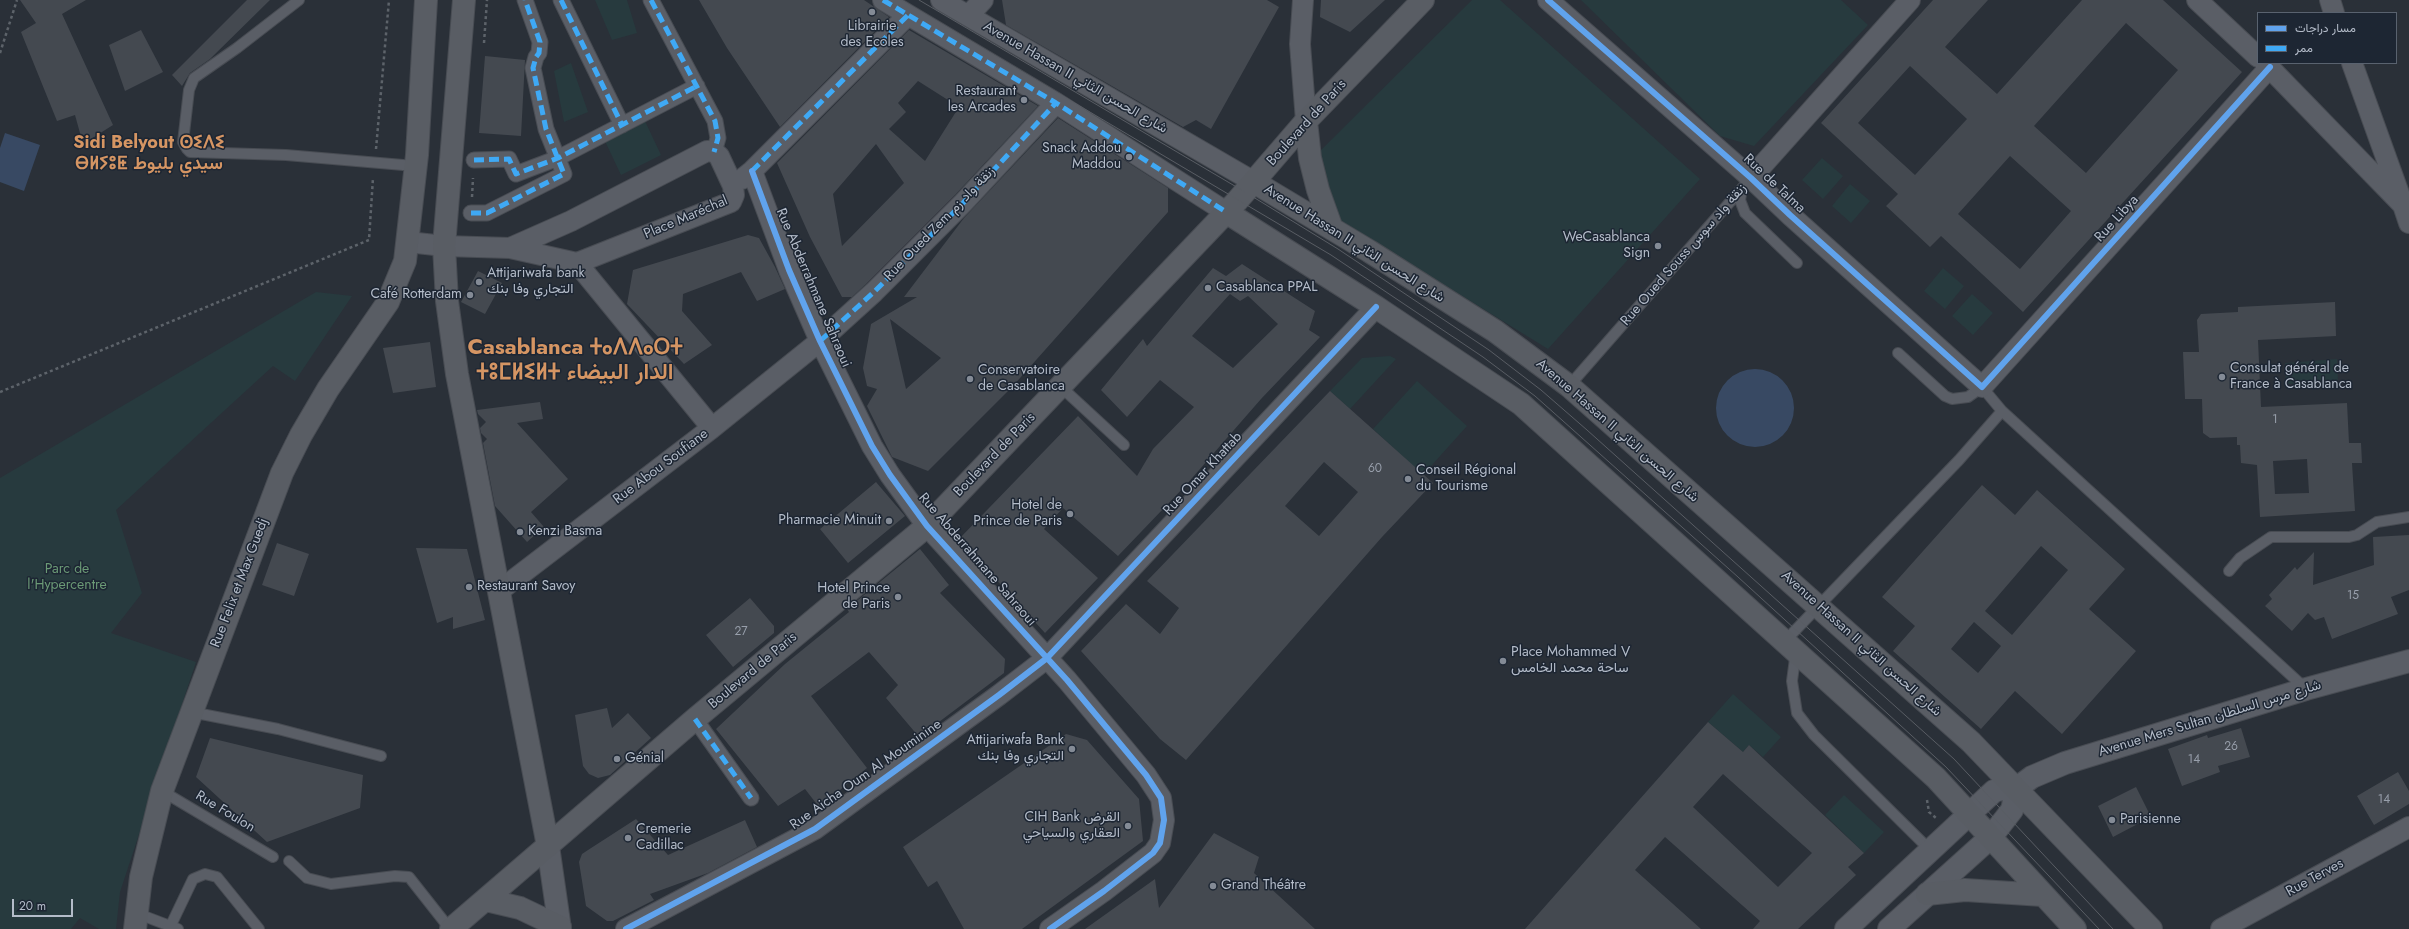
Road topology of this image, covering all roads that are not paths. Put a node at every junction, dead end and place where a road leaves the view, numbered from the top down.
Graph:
1 (299, 0) edge
2 (426, 0) edge
3 (464, 0) edge
4 (525, 0) edge
5 (561, 0) edge
6 (651, 0) edge
7 (884, 0) edge
8 (941, 0) edge
9 (983, 0) edge
10 (1303, 0) edge
11 (1423, 0) edge
12 (1548, 0) edge
13 (1910, 0) edge
14 (2330, 0) edge
15 (2201, 2) edge
16 (2334, 12) edge
17 (908, 15) junction
18 (968, 16) junction
19 (2257, 55) edge
20 (2262, 64) edge
21 (2266, 64) edge
22 (2352, 64) edge
23 (697, 86) junction
24 (1056, 103) junction
25 (1306, 121) junction
26 (622, 125) junction
27 (714, 152) junction
28 (558, 158) junction
29 (474, 160) dead end
30 (415, 166) junction
31 (752, 171) junction
32 (1254, 182) junction
33 (1747, 184) junction
34 (733, 186) junction
35 (2407, 211) edge
36 (1226, 212) junction
37 (471, 213) dead end
38 (1332, 229) junction
39 (444, 246) junction
40 (510, 248) junction
41 (406, 251) junction
42 (577, 263) junction
43 (1797, 263) dead end
44 (1376, 307) junction
45 (820, 341) junction
46 (1898, 353) dead end
47 (1060, 386) junction
48 (1569, 386) junction
49 (1982, 386) junction
50 (2002, 411) junction
51 (712, 428) junction
52 (1124, 445) dead end
53 (2409, 517) edge
54 (927, 526) junction
55 (2229, 571) dead end
56 (500, 591) junction
57 (1818, 606) junction
58 (1790, 646) junction
59 (1047, 658) junction
60 (2409, 661) edge
61 (2306, 689) junction
62 (191, 712) junction
63 (695, 719) junction
64 (381, 756) dead end
65 (2017, 788) junction
66 (162, 791) junction
67 (752, 798) dead end
68 (1968, 813) junction
69 (2409, 827) edge
70 (1991, 837) junction
71 (548, 846) junction
72 (1930, 850) junction
73 (273, 857) dead end
74 (289, 861) dead end
75 (1927, 894) junction
76 (2044, 895) junction
77 (486, 900) junction
78 (136, 921) edge
79 (174, 927) edge
80 (560, 928) edge
81 (259, 929) edge
82 (451, 929) edge
83 (626, 929) edge
84 (1050, 929) edge
85 (1846, 929) edge
86 (1889, 929) edge
87 (2075, 929) edge
88 (2151, 929) edge
89 (2221, 929) edge

1 - 30 lane
2 - 30 main road, Rue Felix et Max Guedj
3 - 39 main road
4 - 28 street
5 - 26 street
6 - 23 street
7 - 17 street
8 - 18 street, Avenue Hassan II شارع الحسن الثاني
9 - 18 street
10 - 25 street
11 - 25 main road, Boulevard de Paris
12 - 33 street, Rue de Talma
13 - 33 street, Rue Oued Souss زنقة واد سوس
14 - 16 street
15 - 19 street
17 - 24 street
17 - 31 street
18 - 32 street, Avenue Hassan II شارع الحسن الثاني
20 - 49 street, Rue Libya
21 - 35 street
22 - 35 street
23 - 26 street
23 - 27 street
24 - 36 street
24 - 45 street, Rue Oued Zem زنقة واد زم
25 - 32 main road, Boulevard de Paris
25 - 38 main road
26 - 28 street
27 - 34 street, Place Maréchal
27 - 40 street
28 - 29 street
28 - 37 street
30 - 41 main road, Rue Felix et Max Guedj
31 - 34 street
31 - 45 street, Rue Abderrahmane Sahraoui
32 - 36 main road, Boulevard de Paris
32 - 38 main road, Avenue Hassan II شارع الحسن الثاني
33 - 43 lane
33 - 48 lane, Rue Oued Souss زنقة واد سوس
33 - 49 street, Rue de Talma
34 - 42 street, Place Maréchal
36 - 44 main road
36 - 47 main road, Boulevard de Paris
38 - 48 main road, Avenue Hassan II شارع الحسن الثاني
39 - 40 street
39 - 41 street
39 - 56 main road
40 - 42 street
41 - 62 main road, Rue Felix et Max Guedj
42 - 51 street
44 - 58 main road
44 - 59 street, Rue Omar Khattab
45 - 51 street, Rue Abou Soufiane
45 - 54 street, Rue Abderrahmane Sahraoui
46 - 49 lane
47 - 52 lane
47 - 54 main road, Boulevard de Paris
48 - 57 main road, Avenue Hassan II شارع الحسن الثاني
49 - 50 lane, Rue de Talma
50 - 57 lane
50 - 61 lane, Rue de Talma
51 - 56 street, Rue Abou Soufiane
53 - 55 lane
54 - 59 street, Rue Abderrahmane Sahraoui
54 - 63 main road, Boulevard de Paris
56 - 71 main road
57 - 58 lane
57 - 65 main road, Avenue Hassan II شارع الحسن الثاني
58 - 68 main road
58 - 72 lane
59 - 83 street, Rue Aicha Oum Al Mouminine
59 - 84 street, Rue Abderrahmane Sahraoui
60 - 61 street, Avenue Mers Sultan شارع مرس السلطان
61 - 65 street, Avenue Mers Sultan شارع مرس السلطان
62 - 64 lane
62 - 66 main road, Rue Felix et Max Guedj
63 - 67 street
63 - 71 main road, Boulevard de Paris
65 - 68 street
65 - 70 street
65 - 88 main road, Avenue Hassan II شارع الحسن الثاني
66 - 73 lane, Rue Foulon
66 - 78 main road, Rue Felix et Max Guedj
68 - 70 main road
68 - 72 street
69 - 89 street, Rue Terves
70 - 75 street
70 - 76 main road
71 - 77 main road, Boulevard de Paris
71 - 80 street
72 - 85 street
74 - 82 lane
75 - 76 main road
75 - 86 street
76 - 87 main road
77 - 80 main road
77 - 82 main road, Boulevard de Paris
78 - 79 lane
79 - 81 lane

